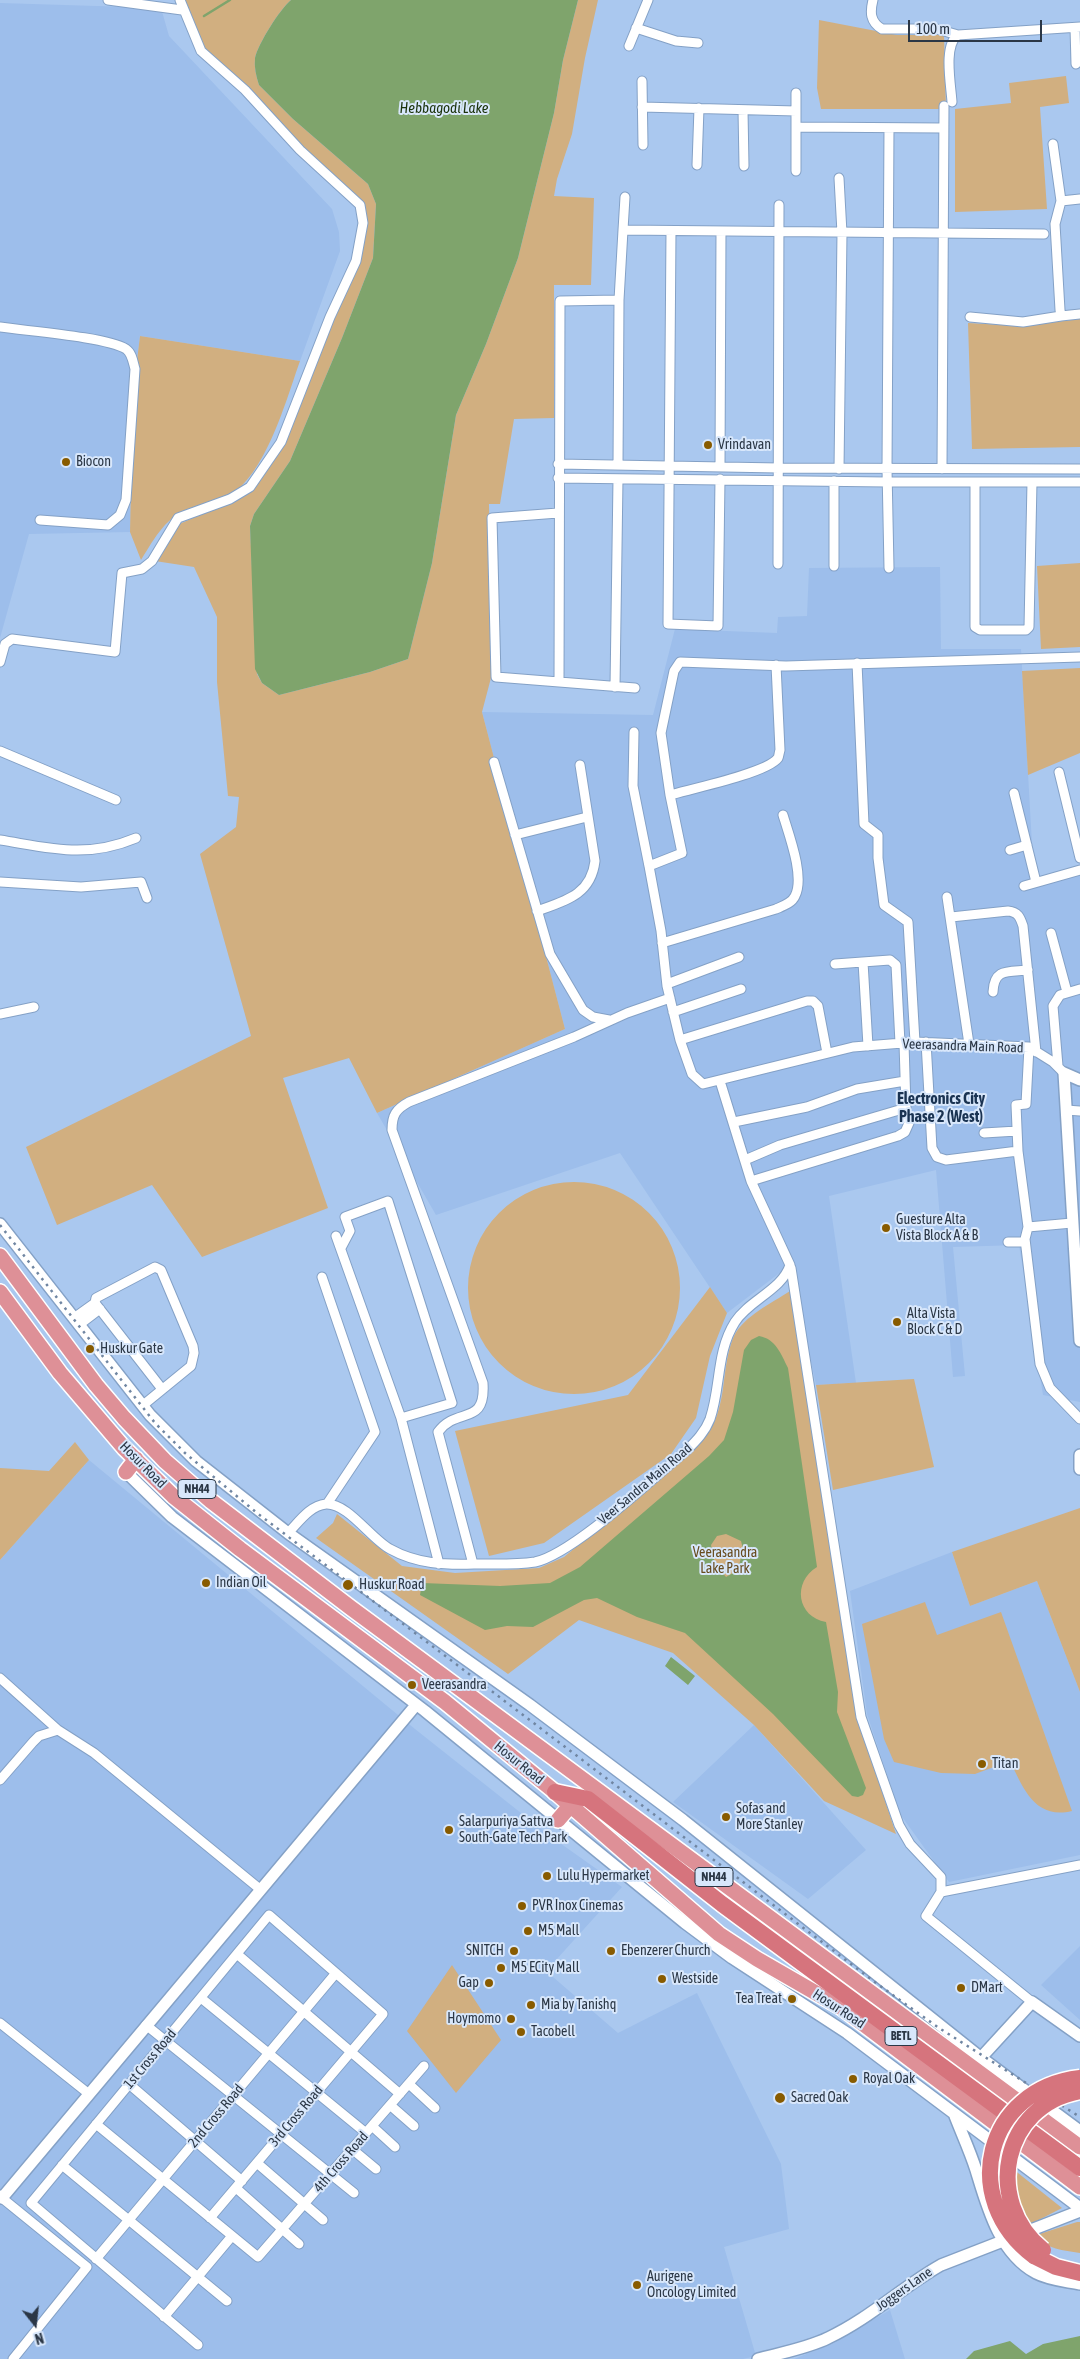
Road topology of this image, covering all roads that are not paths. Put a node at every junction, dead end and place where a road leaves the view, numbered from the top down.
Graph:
1 (108, 0) edge
2 (180, 0) edge
3 (648, 0) edge
4 (873, 0) edge
5 (182, 10) junction
6 (1077, 27) edge
7 (636, 28) junction
8 (958, 35) junction
9 (698, 43) dead end
10 (629, 46) dead end
11 (1076, 64) dead end
12 (642, 81) dead end
13 (796, 93) dead end
14 (642, 107) junction
15 (698, 108) junction
16 (744, 110) junction
17 (796, 111) junction
18 (796, 127) junction
19 (889, 128) junction
20 (943, 128) junction
21 (1053, 144) dead end
22 (643, 145) dead end
23 (697, 165) dead end
24 (744, 166) dead end
25 (796, 170) dead end
26 (839, 178) dead end
27 (625, 197) dead end
28 (1080, 199) edge
29 (1061, 201) junction
30 (779, 205) dead end
31 (623, 230) junction
32 (671, 231) junction
33 (721, 231) junction
34 (779, 232) junction
35 (842, 233) junction
36 (889, 233) junction
37 (943, 234) junction
38 (1044, 234) dead end
39 (619, 300) junction
40 (1080, 314) edge
41 (1061, 316) junction
42 (970, 318) dead end
43 (0, 327) edge
44 (558, 464) junction
45 (618, 465) junction
46 (668, 466) junction
47 (720, 467) junction
48 (779, 468) junction
49 (839, 469) junction
50 (887, 469) junction
51 (942, 469) junction
52 (1080, 469) edge
53 (558, 478) junction
54 (618, 479) junction
55 (668, 479) junction
56 (720, 479) junction
57 (778, 480) junction
58 (834, 481) junction
59 (887, 482) junction
60 (975, 482) junction
61 (1032, 482) junction
62 (1080, 482) edge
63 (558, 513) junction
64 (40, 520) dead end
65 (778, 564) dead end
66 (834, 566) dead end
67 (889, 568) dead end
68 (1080, 657) edge
69 (0, 662) edge
70 (857, 663) junction
71 (776, 665) junction
72 (558, 682) junction
73 (615, 687) junction
74 (635, 688) dead end
75 (634, 732) dead end
76 (0, 751) edge
77 (494, 762) dead end
78 (580, 765) dead end
79 (1059, 772) dead end
80 (1014, 793) dead end
81 (670, 795) junction
82 (116, 800) dead end
83 (783, 816) dead end
84 (587, 817) junction
85 (514, 835) junction
86 (136, 838) dead end
87 (0, 840) edge
88 (1027, 845) junction
89 (1010, 850) dead end
90 (1080, 858) edge
91 (649, 866) junction
92 (1080, 870) edge
93 (0, 882) edge
94 (1036, 882) junction
95 (1024, 886) dead end
96 (947, 897) dead end
97 (147, 898) dead end
98 (537, 911) junction
99 (951, 918) junction
100 (1050, 933) dead end
101 (662, 943) junction
102 (739, 957) dead end
103 (863, 962) junction
104 (835, 964) dead end
105 (1028, 970) junction
106 (667, 984) junction
107 (741, 989) dead end
108 (1080, 989) edge
109 (993, 992) dead end
110 (1067, 992) junction
111 (670, 998) junction
112 (34, 1007) dead end
113 (673, 1012) junction
114 (0, 1014) edge
115 (610, 1020) junction
116 (680, 1040) junction
117 (915, 1042) junction
118 (926, 1042) junction
119 (902, 1043) junction
120 (969, 1044) junction
121 (868, 1046) junction
122 (1033, 1050) junction
123 (827, 1053) junction
124 (1061, 1069) junction
125 (1080, 1080) edge
126 (720, 1081) junction
127 (905, 1081) junction
128 (906, 1108) junction
129 (1066, 1110) junction
130 (1080, 1110) edge
131 (734, 1122) junction
132 (1017, 1131) junction
133 (984, 1133) dead end
134 (1018, 1151) junction
135 (745, 1160) junction
136 (751, 1181) junction
137 (1072, 1222) junction
138 (0, 1224) edge
139 (1028, 1227) junction
140 (336, 1236) dead end
141 (1008, 1242) dead end
142 (1025, 1242) junction
143 (341, 1248) junction
144 (0, 1256) edge
145 (790, 1265) junction
146 (322, 1277) dead end
147 (0, 1292) edge
148 (98, 1306) junction
149 (76, 1322) junction
150 (1080, 1341) edge
151 (162, 1389) junction
152 (142, 1406) junction
153 (401, 1418) junction
154 (1080, 1419) edge
155 (1080, 1455) edge
156 (136, 1459) junction
157 (1080, 1469) edge
158 (126, 1472) joint
159 (327, 1504) junction
160 (288, 1534) junction
161 (439, 1564) junction
162 (473, 1564) junction
163 (440, 1674) junction
164 (0, 1678) edge
165 (428, 1689) junction
166 (416, 1705) junction
167 (58, 1730) junction
168 (0, 1780) edge
169 (555, 1792) junction
170 (570, 1806) junction
171 (558, 1820) junction
172 (1080, 1865) edge
173 (261, 1890) junction
174 (941, 1892) junction
175 (237, 1954) junction
176 (336, 1974) junction
177 (201, 1998) junction
178 (1032, 2002) junction
179 (304, 2012) junction
180 (0, 2023) edge
181 (146, 2025) junction
182 (1080, 2036) edge
183 (165, 2040) junction
184 (351, 2052) junction
185 (269, 2054) junction
186 (977, 2062) junction
187 (424, 2066) dead end
188 (1080, 2078) edge
189 (129, 2084) junction
190 (409, 2084) junction
191 (1080, 2090) edge
192 (317, 2092) junction
193 (89, 2094) junction
194 (400, 2094) junction
195 (234, 2096) junction
196 (390, 2105) junction
197 (435, 2108) dead end
198 (954, 2115) junction
199 (96, 2124) junction
200 (414, 2126) dead end
201 (369, 2130) junction
202 (1080, 2131) edge
203 (281, 2134) junction
204 (196, 2141) junction
205 (395, 2147) dead end
206 (1080, 2147) edge
207 (352, 2149) junction
208 (257, 2163) junction
209 (62, 2165) junction
210 (1080, 2168) edge
211 (376, 2169) dead end
212 (330, 2174) junction
213 (163, 2180) junction
214 (239, 2185) junction
215 (1080, 2186) edge
216 (354, 2193) dead end
217 (1, 2197) edge
218 (304, 2204) junction
219 (1080, 2210) edge
220 (210, 2218) junction
221 (129, 2220) junction
222 (323, 2220) dead end
223 (283, 2229) junction
224 (232, 2236) junction
225 (1004, 2241) junction
226 (299, 2244) dead end
227 (1038, 2253) junction
228 (96, 2259) junction
229 (1080, 2262) edge
230 (1080, 2273) edge
231 (198, 2277) junction
232 (1080, 2284) edge
233 (227, 2301) dead end
234 (164, 2317) junction
235 (198, 2345) dead end
236 (13, 2359) edge
237 (758, 2359) edge

1 - 5 street
2 - 5 street
3 - 7 street
4 - 8 street
5 - 69 street
6 - 8 street
6 - 11 street
7 - 9 street
7 - 10 street
8 - 20 street
12 - 14 street
13 - 17 street
14 - 15 street
14 - 22 street
15 - 16 street
15 - 23 street
16 - 17 street
16 - 24 street
17 - 18 street
18 - 19 street
18 - 25 street
19 - 20 street
19 - 36 street
20 - 37 street
21 - 29 street
26 - 35 street
27 - 31 street
28 - 29 street
29 - 41 street
30 - 34 street
31 - 32 street
31 - 39 street
32 - 33 street
32 - 46 street
33 - 34 street
33 - 47 street
34 - 35 street
34 - 48 street
35 - 36 street
35 - 49 street
36 - 37 street
36 - 50 street
37 - 38 street
37 - 51 street
39 - 44 street
39 - 45 street
40 - 41 street
41 - 42 street
43 - 64 street
44 - 45 street
44 - 53 street
45 - 46 street
46 - 47 street
46 - 55 street
47 - 48 street
48 - 49 street
48 - 57 street
49 - 50 street
50 - 51 street
50 - 59 street
51 - 52 street
53 - 54 street
53 - 63 street
54 - 55 street
54 - 73 street
55 - 56 street
55 - 56 street
56 - 57 street
57 - 58 street
57 - 65 street
58 - 59 street
58 - 66 street
59 - 60 street
59 - 67 street
60 - 61 street
60 - 61 street
61 - 62 street
63 - 72 street
63 - 72 street
68 - 70 street
70 - 71 street
70 - 117 street
71 - 81 street
71 - 81 street
72 - 73 street
73 - 74 street
75 - 91 street
76 - 82 street
77 - 85 street
78 - 84 street
79 - 90 street
80 - 88 street
81 - 91 street
83 - 101 street
84 - 85 street
84 - 98 street
85 - 98 street
86 - 87 street
88 - 89 street
88 - 94 street
91 - 101 street
92 - 94 street
93 - 97 street
94 - 95 street
96 - 99 street
98 - 115 street
99 - 105 street
99 - 120 street
100 - 110 street
101 - 106 street
102 - 106 street
103 - 104 street
103 - 119 street
103 - 121 street
105 - 109 street
105 - 122 street
106 - 111 street
107 - 113 street
108 - 110 street
110 - 124 street
111 - 113 street
111 - 115 street
112 - 114 street
113 - 116 street
115 - 162 street
116 - 123 street
116 - 126 street
117 - 118 street, Veerasandra Main Road
117 - 119 street, Veerasandra Main Road
118 - 120 street, Veerasandra Main Road
118 - 134 street
119 - 121 street, Veerasandra Main Road
119 - 127 street
120 - 122 street, Veerasandra Main Road
121 - 123 street, Veerasandra Main Road
122 - 124 street, Veerasandra Main Road
122 - 132 street
123 - 126 street, Veerasandra Main Road
124 - 125 street, Veerasandra Main Road
124 - 129 street
126 - 131 street
127 - 128 street
127 - 131 street
128 - 135 street
128 - 136 street
129 - 130 street
129 - 137 street
131 - 135 street
132 - 133 street
132 - 134 street
134 - 139 street
135 - 136 street
136 - 145 street
137 - 139 street
137 - 150 street
138 - 149 street
139 - 142 street
140 - 143 street
141 - 142 street
142 - 154 street
143 - 153 street
143 - 153 street
144 - 163 highway, Hosur Road / NH44
145 - 162 street, Veer Sandra Main Road
145 - 174 street
146 - 159 street
147 - 156 highway, Hosur Road / NH44
148 - 149 street
148 - 151 street
148 - 151 street
149 - 152 street
151 - 152 street
152 - 160 street
153 - 161 street
155 - 157 street
156 - 158 highway
156 - 165 highway, Hosur Road / NH44
158 - 166 street
159 - 160 street
159 - 161 street, Veer Sandra Main Road
160 - 186 street
161 - 162 street, Veer Sandra Main Road
163 - 165 highway
163 - 186 highway, Hosur Road / NH44
164 - 167 street
165 - 169 highway, Hosur Road / NH44
166 - 171 street
166 - 173 street
167 - 168 street
167 - 173 street
169 - 170 highway, Hosur Road / NH44
169 - 210 highway, BETL
170 - 171 highway
170 - 215 highway, Hosur Road / NH44
171 - 198 street
172 - 174 street
173 - 181 street
174 - 178 street
175 - 176 street, 1st Cross Road
175 - 177 street, 1st Cross Road
175 - 179 street
176 - 179 street, 2nd Cross Road
176 - 184 street, 3rd Cross Road
177 - 183 street, 1st Cross Road
177 - 185 street
178 - 182 street
178 - 186 street
179 - 184 street
179 - 185 street, 2nd Cross Road
180 - 193 street
181 - 183 street
181 - 193 street
183 - 189 street, 1st Cross Road
183 - 195 street
184 - 192 street, 3rd Cross Road
184 - 194 street
185 - 192 street
185 - 195 street, 2nd Cross Road
186 - 202 street
186 - 206 highway, Hosur Road / NH44
187 - 190 street, 4th Cross Road
188 - 227 highway, bridge
189 - 199 street, 1st Cross Road
189 - 204 street
190 - 194 street, 4th Cross Road
190 - 197 street
191 - 227 highway, bridge
192 - 201 street
192 - 203 street, 3rd Cross Road
193 - 217 street
194 - 196 street, 4th Cross Road
195 - 203 street
195 - 204 street, 2nd Cross Road
196 - 200 street
196 - 201 street, 4th Cross Road
198 - 219 street
198 - 225 street
199 - 209 street, 1st Cross Road
199 - 213 street
201 - 205 street
201 - 207 street, 4th Cross Road
203 - 208 street, 3rd Cross Road
203 - 212 street
204 - 213 street, 2nd Cross Road
204 - 214 street
207 - 211 street
207 - 212 street, 4th Cross Road
208 - 214 street, 3rd Cross Road
208 - 218 street
209 - 221 street
209 - 228 street, 1st Cross Road
212 - 216 street
212 - 218 street, 4th Cross Road
213 - 220 street
213 - 221 street, 2nd Cross Road
214 - 220 street, 3rd Cross Road
214 - 223 street
217 - 236 street
218 - 222 street
218 - 223 street, 4th Cross Road
219 - 225 street, Joggers Lane
220 - 224 street
221 - 228 street, 2nd Cross Road
221 - 231 street
223 - 224 street, 4th Cross Road
223 - 226 street
224 - 231 street
225 - 232 street
225 - 237 street, Joggers Lane
227 - 229 highway
227 - 230 highway
228 - 234 street
231 - 233 street
231 - 234 street
234 - 235 street

